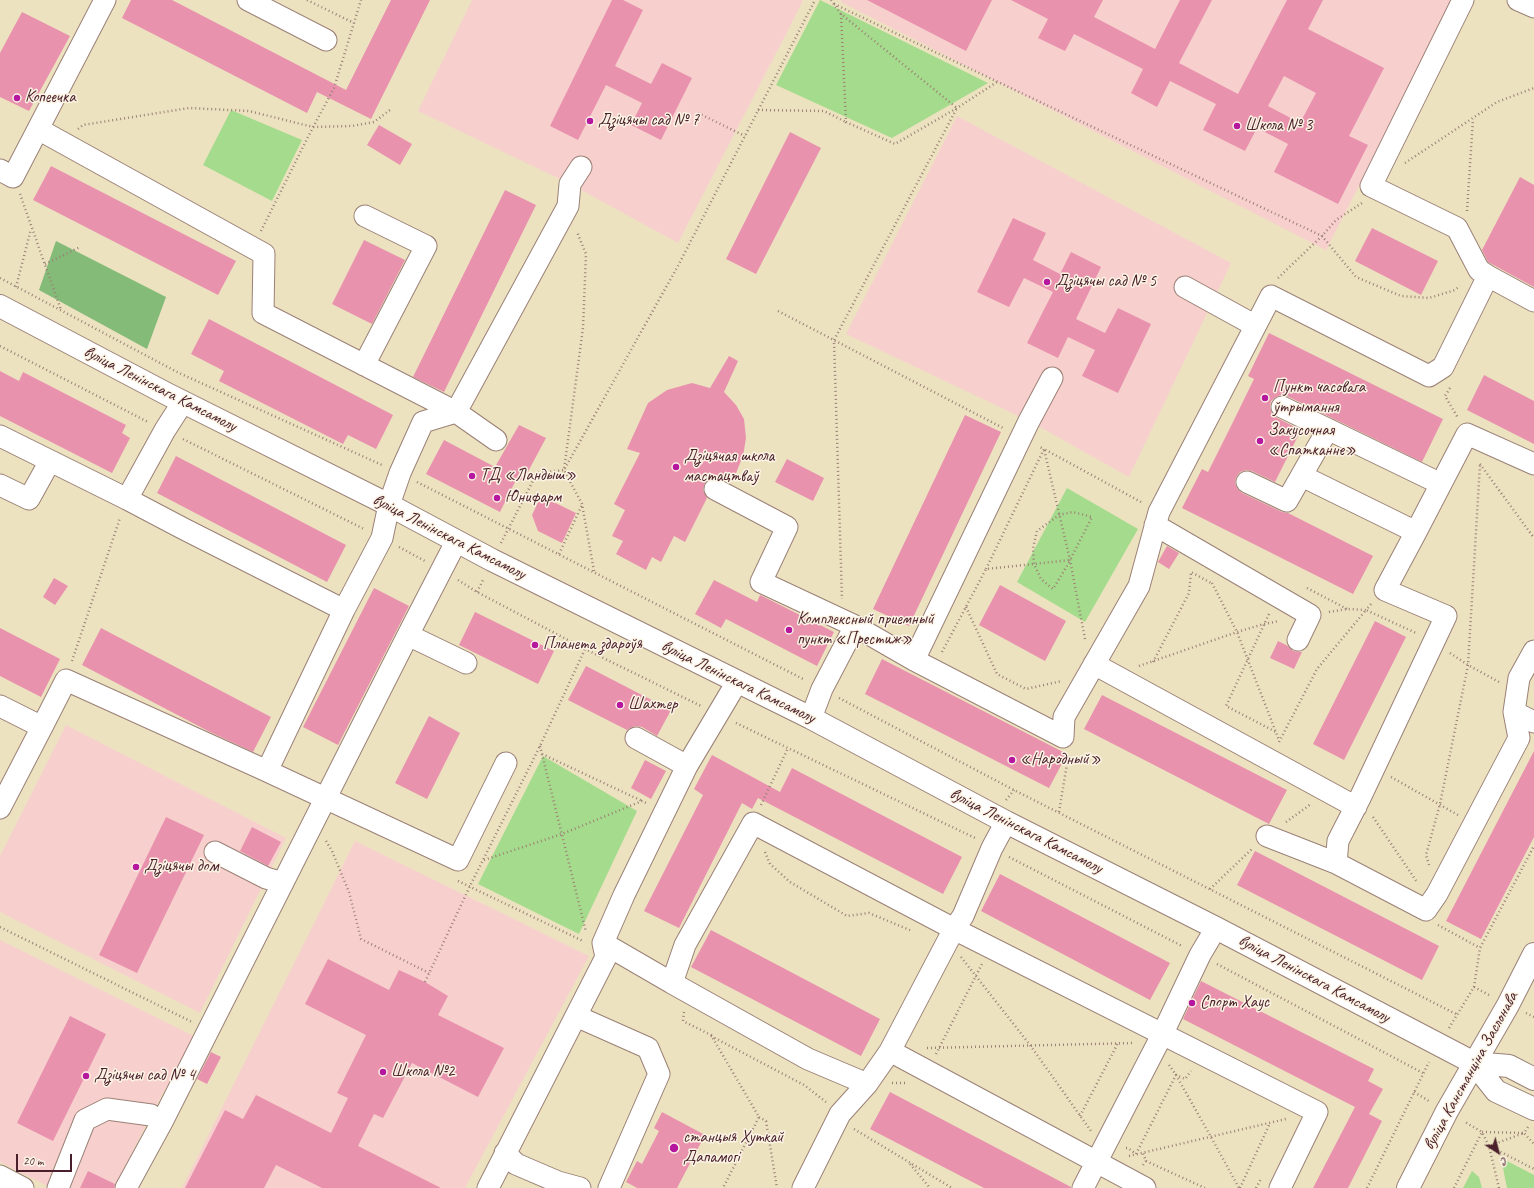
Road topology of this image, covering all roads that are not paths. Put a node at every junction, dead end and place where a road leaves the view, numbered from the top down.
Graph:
1 (105, 0) edge
2 (248, 0) edge
3 (1463, 0) edge
4 (1518, 0) edge
5 (1534, 8) edge
6 (326, 40) dead end
7 (38, 129) junction
8 (581, 167) dead end
9 (7, 173) edge
10 (365, 216) dead end
11 (1488, 276) junction
12 (1185, 287) dead end
13 (1534, 301) edge
14 (0, 306) edge
15 (1254, 325) junction
16 (364, 365) junction
17 (1052, 378) dead end
18 (183, 402) junction
19 (1282, 407) dead end
20 (456, 412) junction
21 (1328, 429) junction
22 (496, 440) dead end
23 (2, 441) edge
24 (50, 461) junction
25 (1534, 464) edge
26 (1302, 476) junction
27 (1247, 482) dead end
28 (1441, 484) junction
29 (0, 485) edge
30 (715, 489) dead end
31 (127, 499) junction
32 (389, 505) junction
33 (1157, 519) junction
34 (1416, 532) junction
35 (456, 542) junction
36 (344, 610) junction
37 (849, 624) junction
38 (408, 635) junction
39 (1298, 640) dead end
40 (1534, 651) edge
41 (914, 660) junction
42 (466, 663) dead end
43 (1094, 664) junction
44 (737, 682) junction
45 (1515, 702) junction
46 (0, 706) edge
47 (811, 718) junction
48 (1534, 722) edge
49 (42, 728) junction
50 (636, 738) dead end
51 (506, 762) dead end
52 (687, 766) junction
53 (267, 771) junction
54 (326, 799) junction
55 (1358, 803) junction
56 (0, 808) edge
57 (1006, 822) junction
58 (1267, 836) dead end
59 (215, 852) dead end
60 (1336, 863) junction
61 (283, 883) junction
62 (1216, 928) junction
63 (951, 934) junction
64 (595, 940) junction
65 (1534, 954) edge
66 (672, 983) junction
67 (576, 1016) junction
68 (1159, 1041) junction
69 (897, 1055) junction
70 (1474, 1063) junction
71 (1534, 1079) edge
72 (877, 1083) junction
73 (1534, 1109) edge
74 (162, 1122) junction
75 (505, 1153) junction
76 (1108, 1153) junction
77 (0, 1176) edge
78 (23, 1188) edge
79 (58, 1188) edge
80 (126, 1188) edge
81 (488, 1188) edge
82 (580, 1188) edge
83 (609, 1188) edge
84 (803, 1188) edge
85 (1083, 1188) edge
86 (1145, 1188) edge
87 (1280, 1188) edge
88 (1408, 1188) edge

1 - 7 lane
2 - 6 lane
3 - 11 lane
4 - 5 lane
7 - 9 lane
7 - 16 lane
8 - 20 lane
10 - 16 lane
11 - 13 lane
11 - 15 lane
12 - 15 lane
14 - 18 main road, вуліца Ленінскага Камсамолу
15 - 33 lane
16 - 20 lane
17 - 41 lane
18 - 31 lane
18 - 32 main road, вуліца Ленінскага Камсамолу
19 - 21 lane
20 - 22 lane
20 - 32 lane
21 - 26 lane
21 - 28 lane
23 - 24 lane
24 - 29 lane
24 - 31 lane
25 - 28 lane
26 - 27 lane
26 - 34 lane
28 - 34 lane
30 - 37 lane
31 - 36 lane
32 - 35 main road, вуліца Ленінскага Камсамолу
32 - 36 lane
33 - 39 lane
33 - 43 lane
34 - 55 lane
35 - 38 lane
35 - 44 main road, вуліца Ленінскага Камсамолу
36 - 53 lane
37 - 41 lane
37 - 47 lane
38 - 42 lane
38 - 54 lane
40 - 45 lane
41 - 43 lane
43 - 55 lane
44 - 47 main road, вуліца Ленінскага Камсамолу
44 - 52 lane
45 - 48 lane
45 - 60 lane
46 - 49 lane
47 - 57 main road, вуліца Ленінскага Камсамолу
49 - 53 lane
49 - 56 lane
50 - 52 lane
51 - 54 lane
52 - 64 lane
53 - 54 lane
54 - 61 lane
55 - 60 lane
57 - 62 main road, вуліца Ленінскага Камсамолу
57 - 63 lane
58 - 60 lane
59 - 61 lane
61 - 74 lane
62 - 68 lane
62 - 70 main road, вуліца Ленінскага Камсамолу
63 - 66 lane
63 - 68 lane
63 - 69 lane
64 - 66 lane
64 - 67 lane
65 - 70 main road, вуліца Канстанціна Заслонава
66 - 72 lane
67 - 75 lane
67 - 83 lane
68 - 76 lane
68 - 87 lane
69 - 72 lane
69 - 76 lane
70 - 71 main road, вуліца Ленінскага Камсамолу
70 - 73 main road, вуліца Ленінскага Камсамолу
70 - 88 main road, вуліца Канстанціна Заслонава
72 - 84 lane
74 - 79 lane
74 - 80 lane
75 - 81 lane
75 - 82 lane
76 - 85 lane
76 - 86 lane
77 - 78 lane

